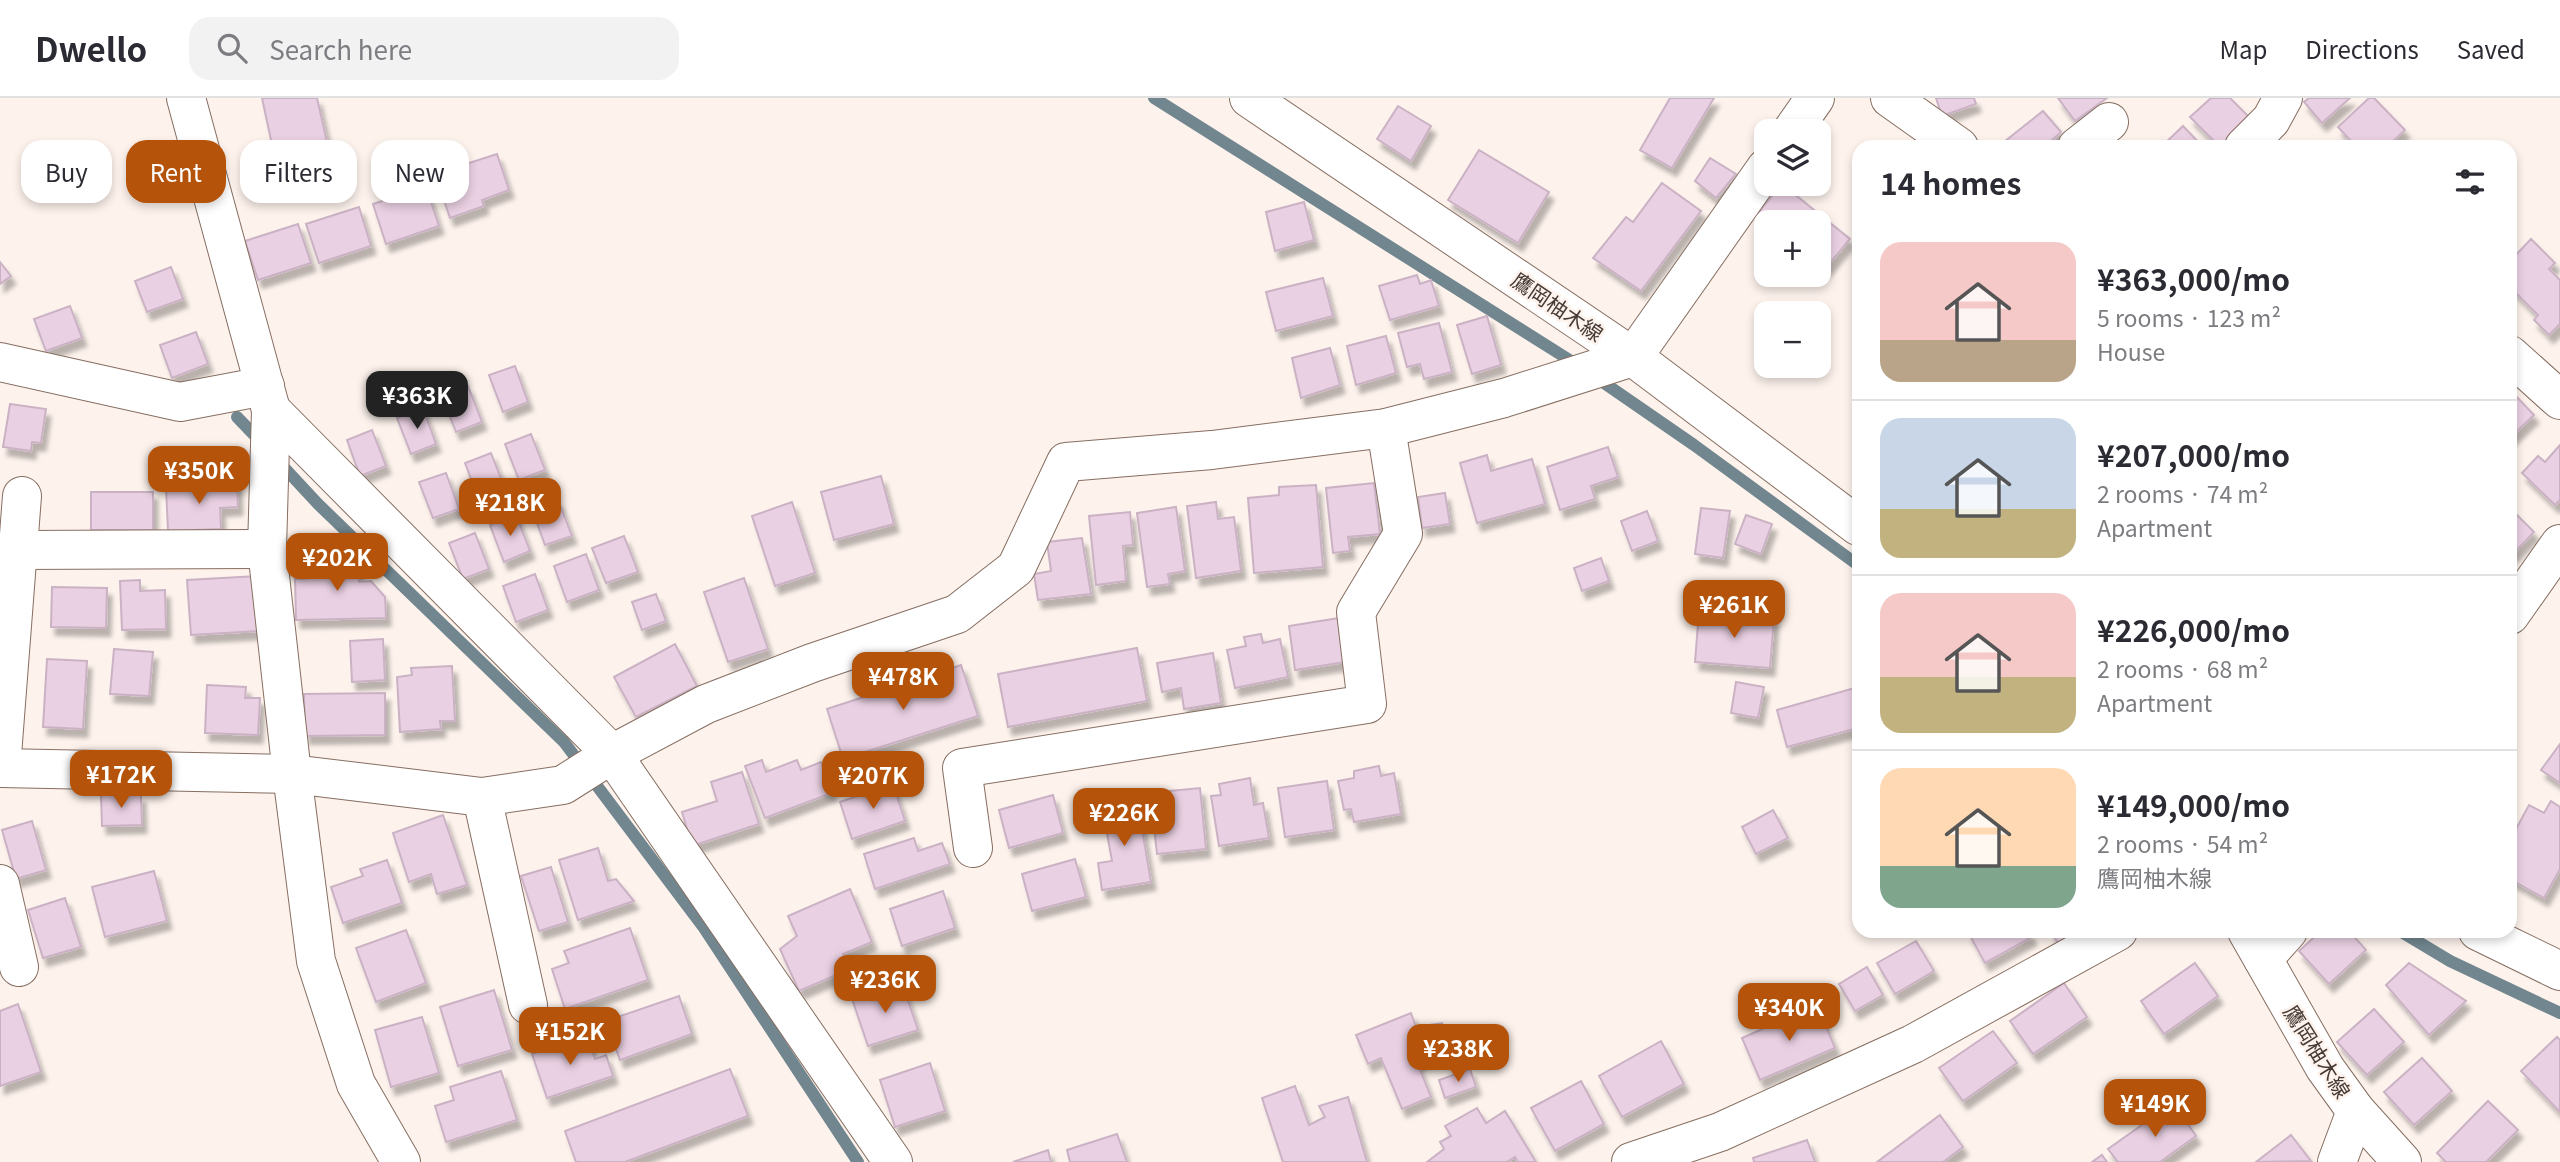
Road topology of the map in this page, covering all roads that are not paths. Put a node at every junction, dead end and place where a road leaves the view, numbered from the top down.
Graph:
1 (186, 98) edge
2 (1249, 98) edge
3 (1815, 98) edge
4 (1890, 98) edge
5 (2283, 98) edge
6 (1800, 119) edge
7 (2109, 122) dead end
8 (1949, 140) edge
9 (2086, 140) edge
10 (2252, 140) edge
11 (1754, 185) edge
12 (1633, 357) junction
13 (3, 360) edge
14 (2517, 361) edge
15 (2560, 400) edge
16 (269, 405) junction
17 (1386, 428) junction
18 (22, 496) dead end
19 (1852, 522) edge
20 (2560, 544) edge
21 (18, 550) junction
22 (267, 550) junction
23 (2517, 605) edge
24 (612, 754) junction
25 (1, 768) edge
26 (292, 774) junction
27 (482, 797) junction
28 (973, 848) dead end
29 (0, 884) edge
30 (2105, 938) edge
31 (2272, 938) edge
32 (2492, 938) edge
33 (2255, 945) edge
34 (19, 967) dead end
35 (2560, 971) edge
36 (528, 1005) dead end
37 (2356, 1111) junction
38 (401, 1162) edge
39 (893, 1162) edge
40 (1631, 1162) edge
41 (2337, 1162) edge
42 (2402, 1162) edge

1 - 16 street
2 - 12 street, 鷹岡柚木線
3 - 6 street
4 - 8 street
5 - 10 street
7 - 9 street
11 - 12 street
12 - 17 street
12 - 19 street, 鷹岡柚木線
13 - 16 street
14 - 15 street
16 - 22 street
16 - 24 street
17 - 24 street
17 - 28 street
18 - 21 street
20 - 23 street
21 - 22 street
21 - 25 street
22 - 26 street
24 - 27 street
24 - 39 street
25 - 26 street
26 - 27 street
26 - 38 street
27 - 36 street
29 - 34 street
30 - 40 street
31 - 33 street
32 - 35 street
33 - 37 street, 鷹岡柚木線
37 - 41 street
37 - 42 street, 鷹岡柚木線

